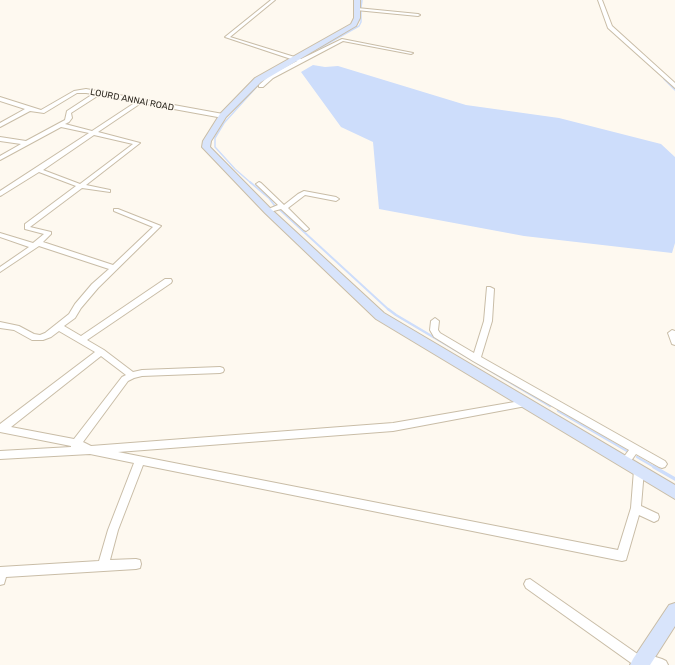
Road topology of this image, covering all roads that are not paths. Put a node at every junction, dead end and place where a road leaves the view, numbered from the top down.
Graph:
1 (273, 0) edge
2 (357, 0) edge
3 (600, 0) edge
4 (357, 9) junction
5 (418, 15) dead end
6 (312, 48) junction
7 (320, 51) junction
8 (412, 53) dead end
9 (297, 60) junction
10 (261, 86) dead end
11 (675, 86) edge
12 (98, 94) junction
13 (0, 99) edge
14 (140, 102) junction
15 (28, 109) junction
16 (223, 116) junction
17 (0, 125) edge
18 (61, 125) junction
19 (96, 133) junction
20 (0, 138) edge
21 (27, 143) junction
22 (0, 158) edge
23 (38, 170) junction
24 (258, 184) dead end
25 (81, 186) junction
26 (108, 191) dead end
27 (0, 194) edge
28 (336, 199) dead end
29 (283, 207) junction
30 (116, 210) dead end
31 (268, 211) junction
32 (306, 229) dead end
33 (0, 235) edge
34 (36, 244) junction
35 (115, 268) junction
36 (0, 270) edge
37 (168, 281) dead end
38 (490, 289) dead end
39 (435, 321) dead end
40 (0, 325) edge
41 (59, 327) junction
42 (672, 333) dead end
43 (81, 340) junction
44 (675, 342) edge
45 (101, 352) junction
46 (476, 359) junction
47 (220, 370) dead end
48 (132, 375) junction
49 (526, 403) junction
50 (556, 405) junction
51 (546, 415) junction
52 (1, 428) edge
53 (77, 443) junction
54 (635, 449) junction
55 (90, 450) junction
56 (69, 451) junction
57 (0, 455) edge
58 (140, 460) junction
59 (625, 462) junction
60 (662, 464) dead end
61 (638, 470) junction
62 (675, 492) edge
63 (636, 508) junction
64 (654, 517) dead end
65 (136, 564) dead end
66 (103, 566) junction
67 (1, 575) edge
68 (530, 584) dead end
69 (675, 611) edge
70 (641, 662) edge
71 (662, 665) edge

1 - 9 street
2 - 4 street
3 - 11 street
4 - 5 street
4 - 6 street
6 - 7 street
6 - 9 street
7 - 8 street
7 - 9 street
9 - 10 street
9 - 16 street
12 - 14 street, LOURD ANNAI ROAD
12 - 15 street, LOURD ANNAI ROAD
12 - 18 street
13 - 15 street, LOURD ANNAI ROAD
14 - 16 street, LOURD ANNAI ROAD
14 - 19 street
15 - 17 street
16 - 31 street
18 - 19 street
18 - 21 street
19 - 23 street
19 - 25 street
20 - 21 street
21 - 22 street
23 - 25 street
23 - 27 street
24 - 29 street
25 - 26 street
25 - 34 street
28 - 29 street
29 - 31 street
29 - 32 street
30 - 35 street
31 - 49 street
33 - 34 street
34 - 35 street
34 - 36 street
35 - 41 street
37 - 43 street
38 - 46 street
39 - 46 street
40 - 41 street
41 - 43 street
42 - 44 street
43 - 45 street
45 - 48 street
45 - 52 street
46 - 50 street
47 - 48 street
48 - 53 street
49 - 51 street
49 - 55 street
50 - 51 street
50 - 54 street
51 - 59 street
52 - 53 street
53 - 55 street
53 - 56 street
54 - 59 street
54 - 60 street
55 - 56 street
55 - 58 street
56 - 57 street
58 - 63 street
58 - 66 street
59 - 61 street
61 - 62 street
61 - 63 street
63 - 64 street
65 - 66 street
66 - 67 street
68 - 70 street
69 - 70 street
70 - 71 street

